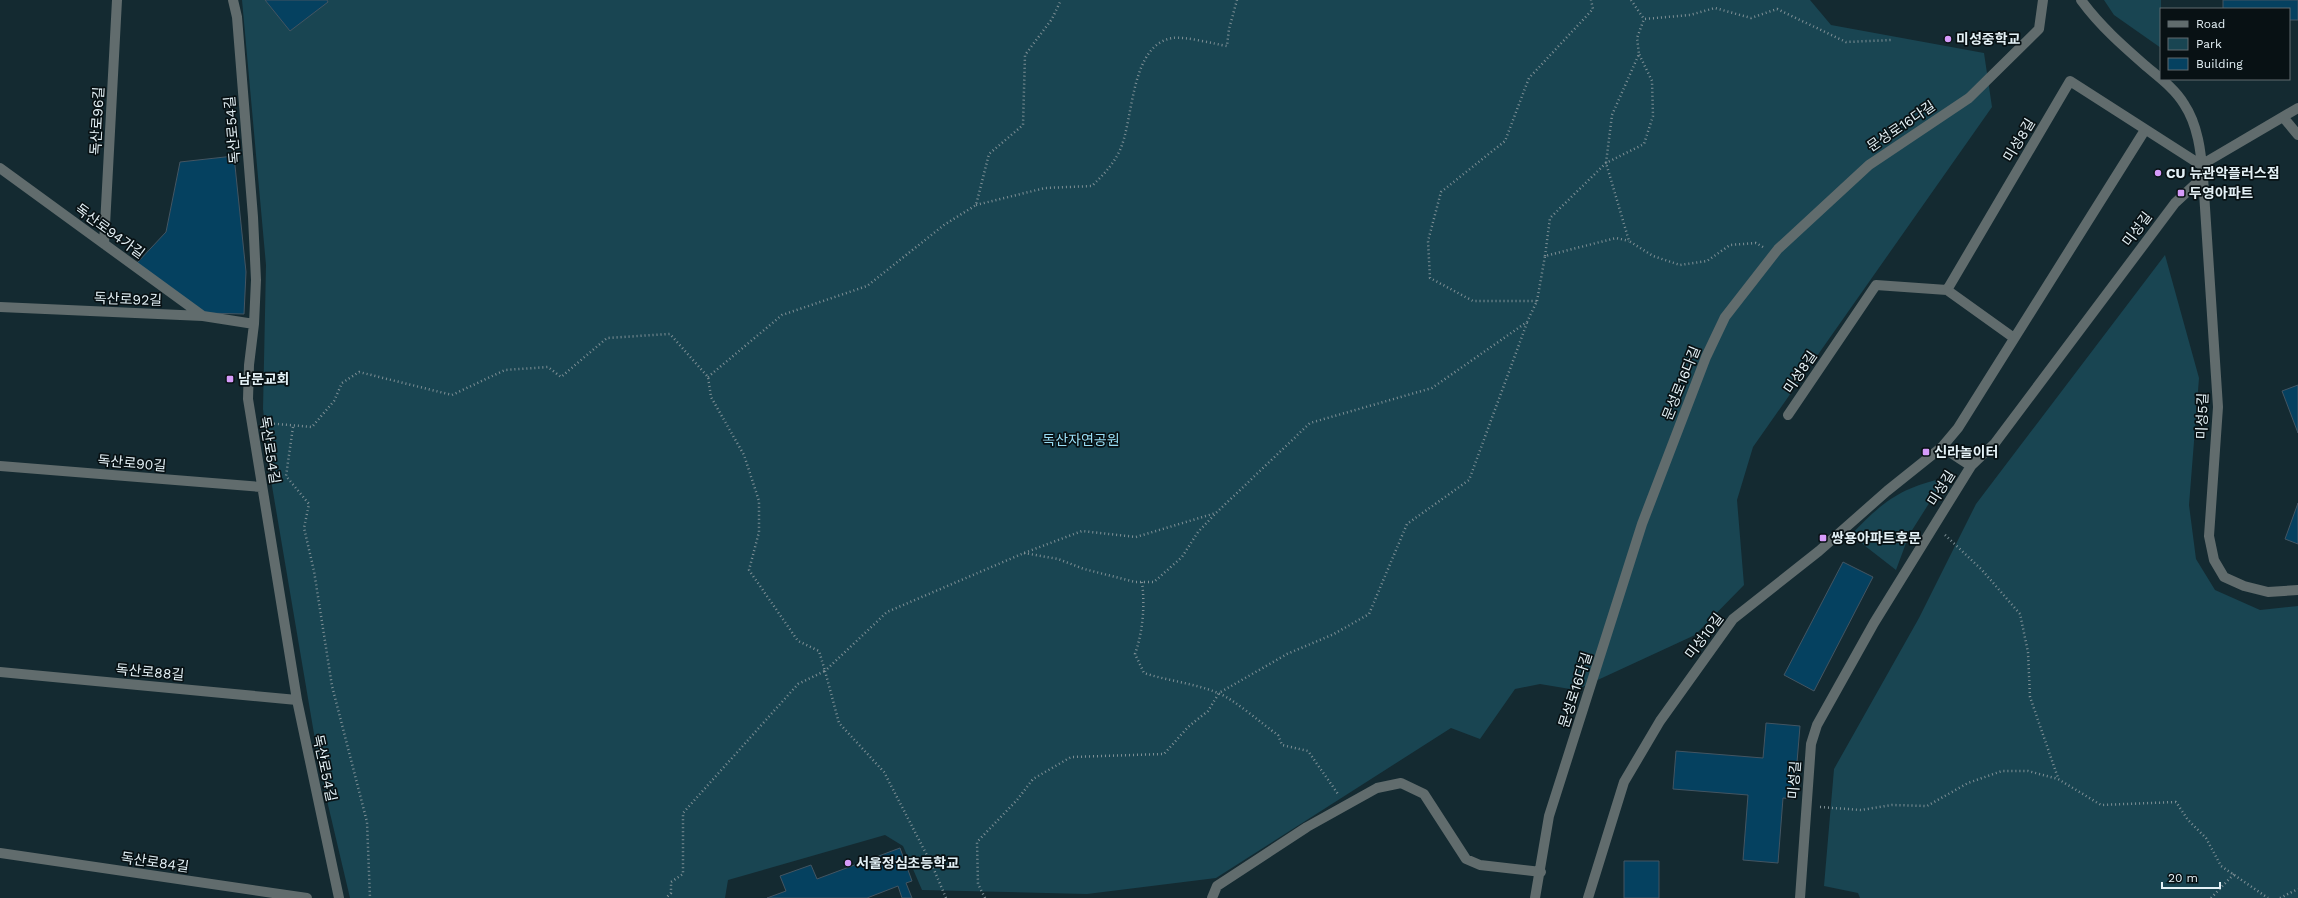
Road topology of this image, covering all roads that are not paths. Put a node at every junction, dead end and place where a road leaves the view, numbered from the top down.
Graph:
1 (118, 0) edge
2 (233, 0) edge
3 (2043, 0) edge
4 (2081, 0) edge
5 (2160, 79) edge
6 (2161, 80) edge
7 (2298, 108) edge
8 (2283, 117) junction
9 (2145, 130) junction
10 (2298, 135) edge
11 (2201, 164) junction
12 (0, 168) edge
13 (2203, 177) junction
14 (104, 244) junction
15 (1947, 290) junction
16 (0, 308) edge
17 (203, 316) junction
18 (254, 324) junction
19 (2014, 338) junction
20 (1788, 415) dead end
21 (1942, 447) junction
22 (0, 466) edge
23 (1971, 466) junction
24 (261, 487) junction
25 (2298, 590) edge
26 (0, 672) edge
27 (297, 700) junction
28 (0, 853) edge
29 (1541, 872) junction
30 (307, 898) edge
31 (339, 898) edge
32 (1212, 898) edge
33 (1535, 898) edge
34 (1588, 898) edge
35 (1800, 898) edge

1 - 14 street, 독산로96길
2 - 18 street, 독산로54길
3 - 29 street, 문성로16다길
4 - 5 street
6 - 11 street
7 - 8 street
8 - 10 street
8 - 11 street
9 - 11 street, 미성8길
9 - 15 street, 미성8길
9 - 19 street
11 - 13 street
12 - 14 street, 독산로94가길
13 - 23 street, 미성길
13 - 25 street, 미성5길
14 - 17 street, 독산로94가길
15 - 19 street
15 - 20 street, 미성8길
16 - 17 street, 독산로92길
17 - 18 street, 독산로92길
18 - 24 street, 독산로54길
19 - 21 street
21 - 23 street
21 - 34 street, 미성10길
22 - 24 street, 독산로90길
23 - 35 street, 미성길
24 - 27 street, 독산로54길
26 - 27 street, 독산로88길
27 - 31 street, 독산로54길
28 - 30 street, 독산로84길
29 - 32 street
29 - 33 street, 문성로16다길

